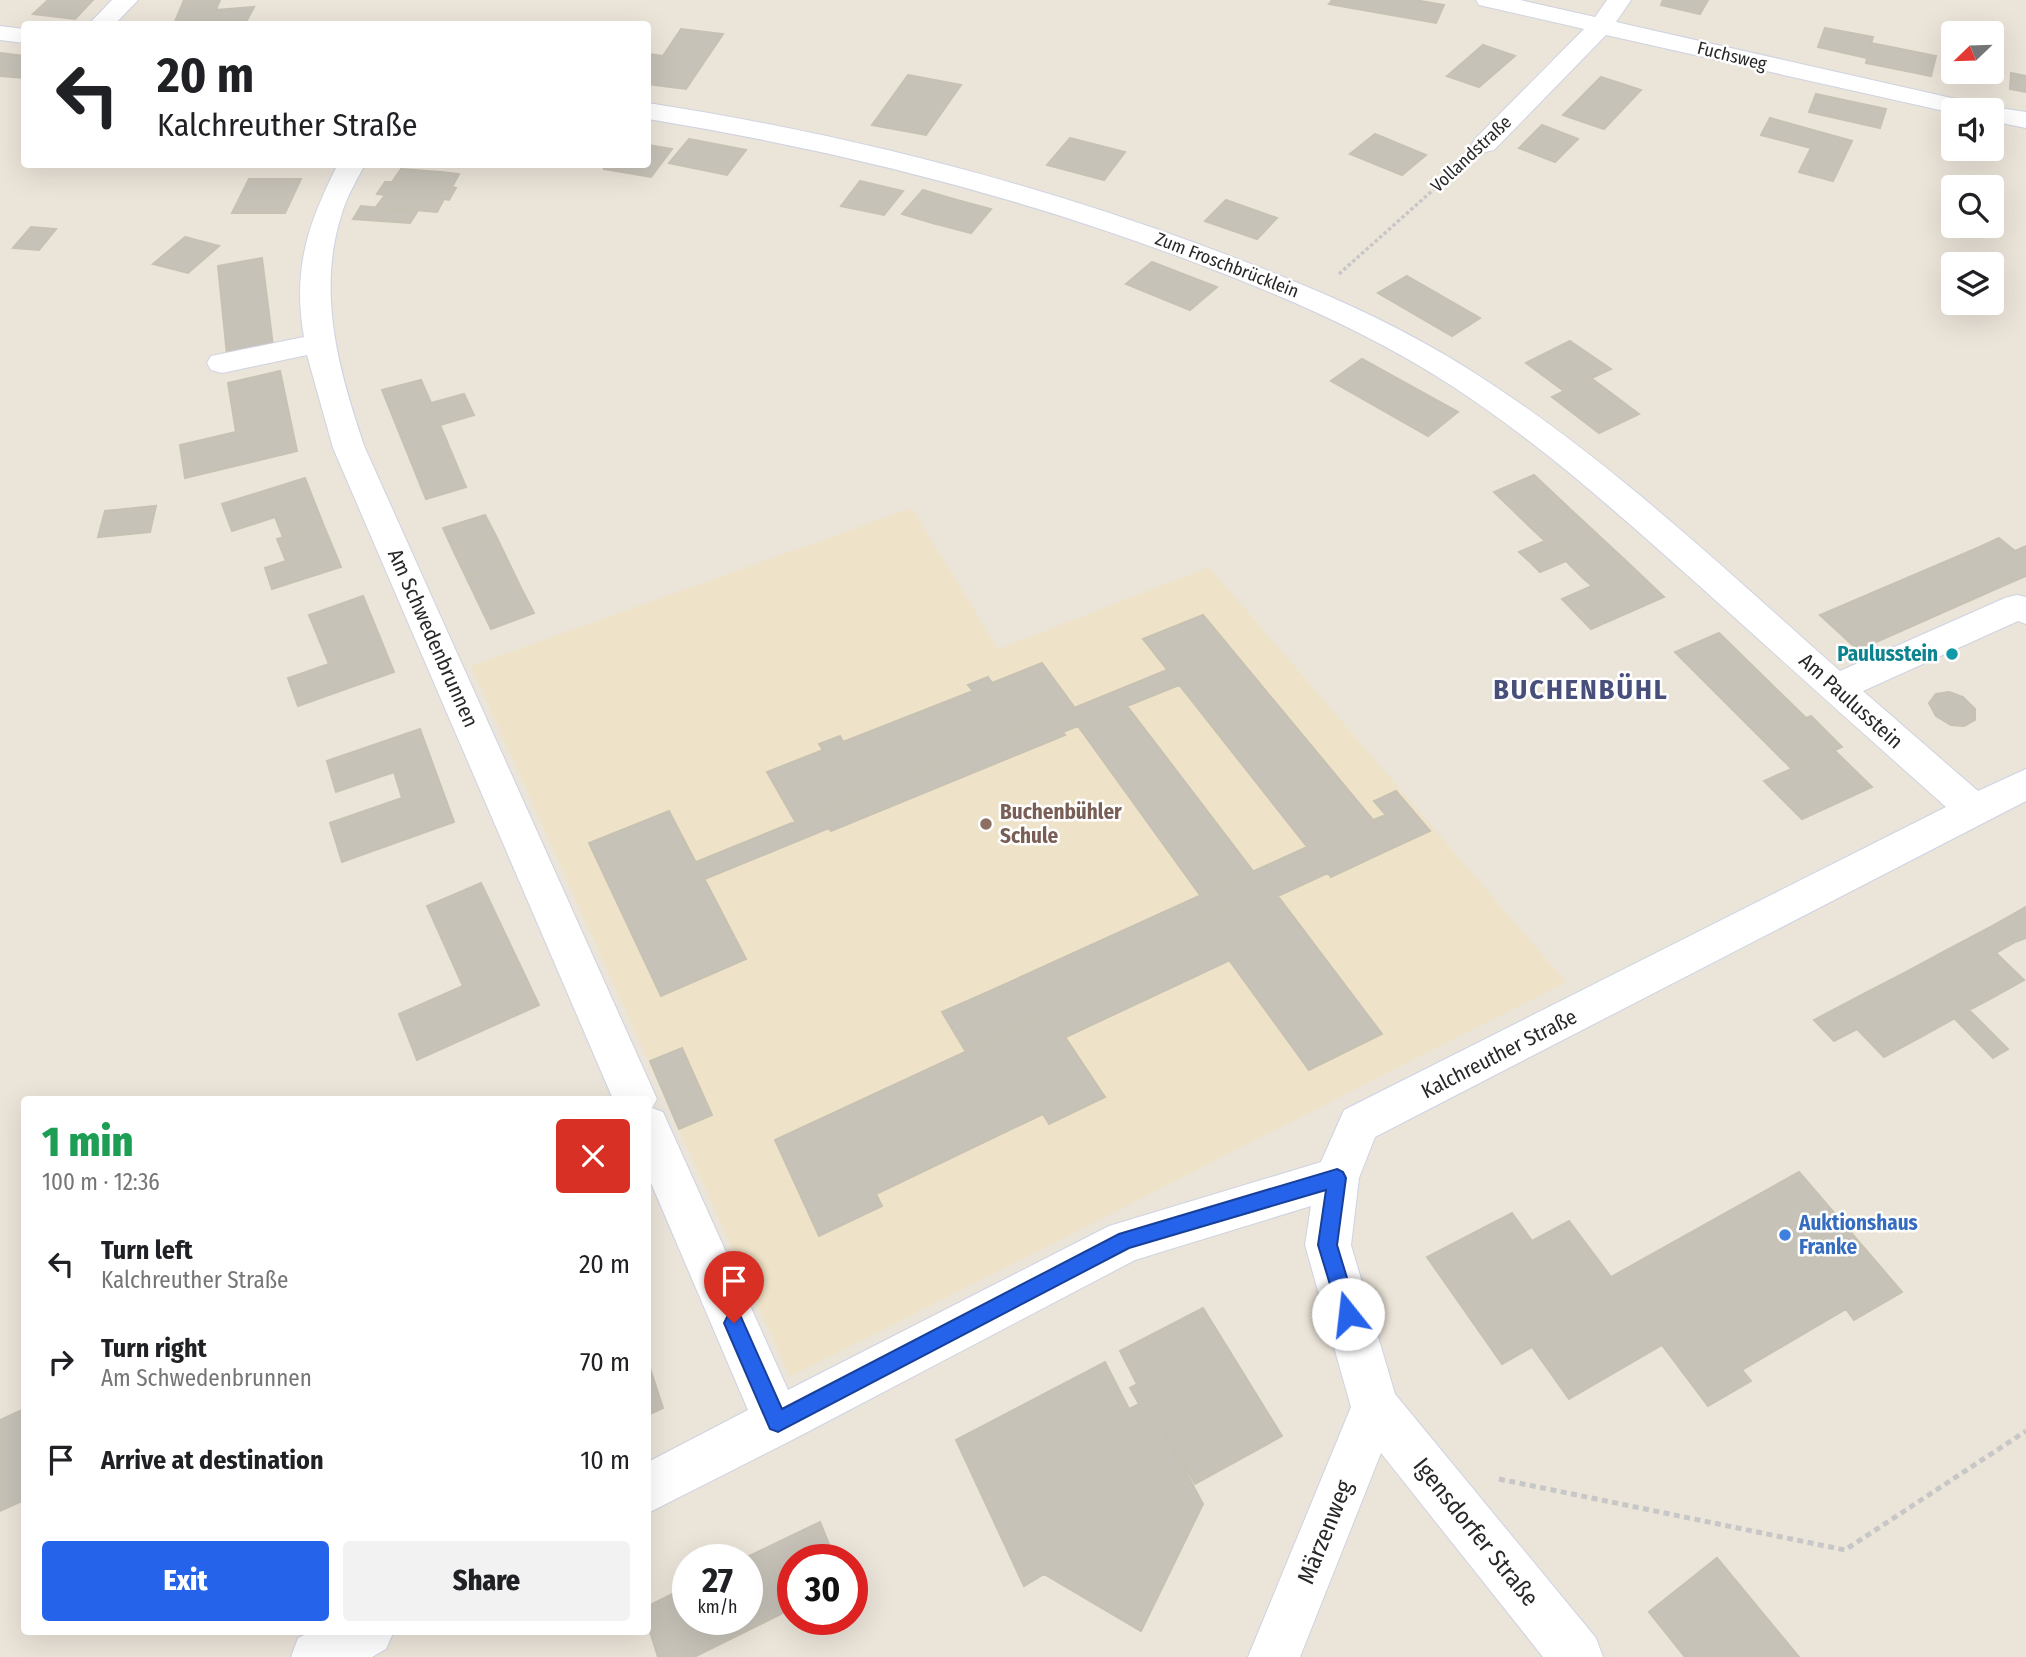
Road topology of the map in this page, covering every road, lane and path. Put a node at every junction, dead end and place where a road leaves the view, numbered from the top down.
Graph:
1 (126, 0) edge
2 (1488, 0) edge
3 (1619, 0) edge
4 (103, 21) edge
5 (1602, 25) junction
6 (0, 33) edge
7 (21, 36) edge
8 (1941, 103) edge
9 (651, 112) edge
10 (2004, 115) edge
11 (2026, 120) edge
12 (1485, 144) joint
13 (350, 168) edge
14 (1312, 298) junction
15 (320, 344) junction
16 (222, 363) dead end
17 (1726, 591) joint
18 (2026, 611) edge
19 (1836, 688) junction
20 (2026, 784) edge
21 (1975, 811) junction
22 (634, 1096) edge
23 (651, 1133) edge
24 (1337, 1178) junction
25 (1376, 1407) junction
26 (778, 1422) junction
27 (2026, 1431) edge
28 (651, 1486) edge
29 (1449, 1500) junction
30 (360, 1635) edge
31 (317, 1657) edge
32 (1274, 1657) edge
33 (1577, 1657) edge

1 - 4 street
2 - 5 street, Fuchsweg
3 - 5 street, Vollandstraße
5 - 8 street, Fuchsweg
5 - 12 street, Vollandstraße
6 - 7 street
9 - 14 street, Zum Froschbrücklein
10 - 11 street
12 - 14 path, Vollandstraße
13 - 15 street, Am Schwedenbrunnen
14 - 17 street, Zum Froschbrücklein
15 - 16 street
15 - 22 street, Am Schwedenbrunnen
17 - 19 street, Am Paulusstein
18 - 19 street
19 - 21 street, Am Paulusstein
20 - 21 street
21 - 24 street, Kalchreuther Straße
23 - 26 street
24 - 25 street, Kalchreuther Straße
24 - 26 street
25 - 29 street, Igensdorfer Straße
25 - 32 street, Märzenweg
26 - 28 street
27 - 29 path
29 - 33 street, Igensdorfer Straße
30 - 31 street

